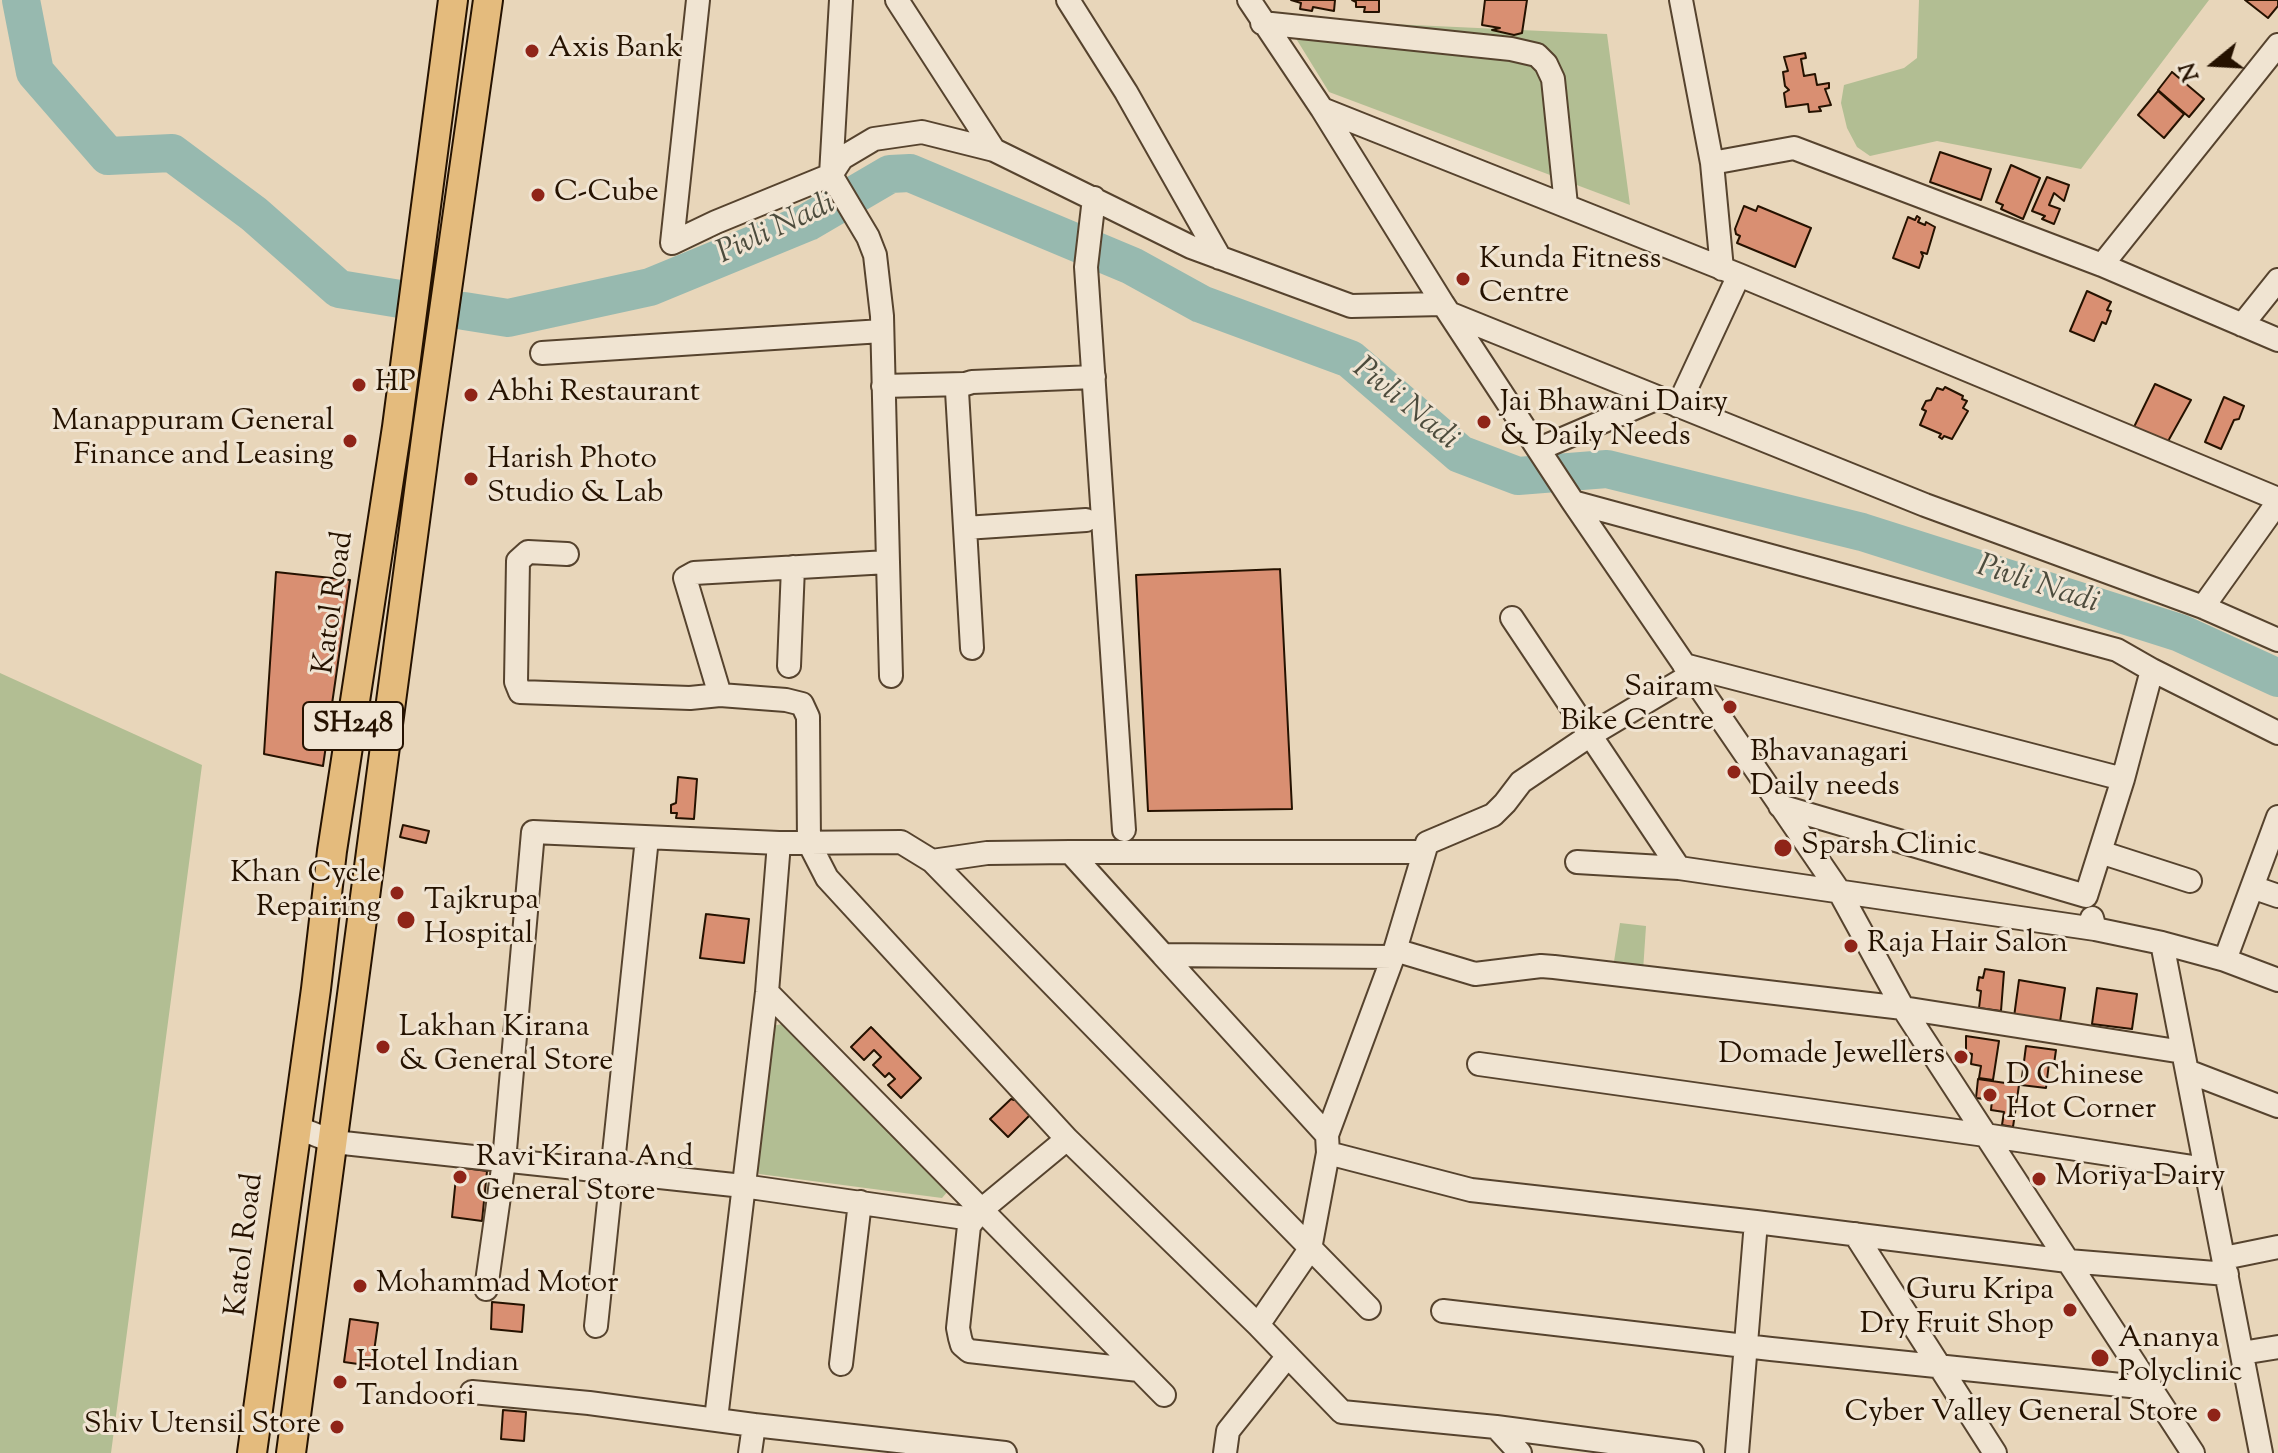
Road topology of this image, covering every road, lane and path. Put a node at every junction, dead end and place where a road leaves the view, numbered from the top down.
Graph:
1 (453, 0) edge
2 (488, 0) edge
3 (698, 0) edge
4 (841, 0) edge
5 (897, 0) edge
6 (1068, 0) edge
7 (1249, 0) edge
8 (1681, 0) edge
9 (1262, 23) junction
10 (2278, 45) edge
11 (1322, 109) junction
12 (994, 150) junction
13 (1712, 163) junction
14 (835, 182) junction
15 (1094, 198) junction
16 (1566, 205) junction
17 (1220, 258) junction
18 (2102, 265) junction
19 (1730, 272) junction
20 (2278, 280) edge
21 (1447, 309) junction
22 (2242, 325) junction
23 (882, 331) junction
24 (2278, 340) edge
25 (542, 353) dead end
26 (1094, 377) junction
27 (964, 384) junction
28 (883, 386) junction
29 (1668, 402) junction
30 (397, 427) junction
31 (427, 431) junction
32 (1543, 455) junction
33 (1569, 496) junction
34 (2278, 500) edge
35 (1086, 520) dead end
36 (965, 528) junction
37 (567, 554) dead end
38 (888, 562) junction
39 (793, 567) junction
40 (2203, 607) junction
41 (1512, 618) dead end
42 (2278, 640) edge
43 (972, 648) dead end
44 (789, 666) dead end
45 (1688, 670) junction
46 (2152, 670) junction
47 (891, 676) dead end
48 (720, 695) junction
49 (2278, 733) edge
50 (1592, 734) junction
51 (2123, 779) junction
52 (1780, 806) junction
53 (2278, 817) edge
54 (1124, 830) dead end
55 (647, 838) junction
56 (779, 843) junction
57 (809, 843) junction
58 (1070, 852) junction
59 (1422, 852) junction
60 (2100, 852) junction
61 (932, 861) junction
62 (1577, 862) dead end
63 (1679, 868) junction
64 (2190, 881) dead end
65 (2252, 887) junction
66 (1839, 891) junction
67 (2086, 896) junction
68 (2278, 896) edge
69 (2095, 929) junction
70 (2162, 943) junction
71 (1394, 954) junction
72 (1163, 955) junction
73 (2225, 960) junction
74 (2278, 980) edge
75 (767, 992) junction
76 (1903, 1008) junction
77 (2185, 1062) junction
78 (1479, 1064) dead end
79 (2278, 1107) edge
80 (296, 1127) junction
81 (1985, 1135) junction
82 (1067, 1139) junction
83 (334, 1142) junction
84 (1328, 1144) junction
85 (504, 1161) junction
86 (2206, 1169) junction
87 (613, 1171) junction
88 (743, 1186) junction
89 (860, 1202) junction
90 (976, 1215) junction
91 (1756, 1222) junction
92 (1855, 1234) junction
93 (2278, 1247) edge
94 (1310, 1249) junction
95 (2068, 1261) junction
96 (2225, 1266) junction
97 (486, 1289) dead end
98 (1369, 1308) dead end
99 (1443, 1311) dead end
100 (1258, 1325) junction
101 (596, 1326) dead end
102 (1745, 1344) junction
103 (2278, 1347) edge
104 (2242, 1353) junction
105 (1287, 1357) junction
106 (841, 1364) dead end
107 (1941, 1366) junction
108 (1139, 1370) junction
109 (2150, 1388) junction
110 (472, 1392) dead end
111 (1164, 1395) dead end
112 (716, 1419) junction
113 (754, 1425) junction
114 (1496, 1427) junction
115 (252, 1453) edge
116 (291, 1453) edge
117 (750, 1453) edge
118 (1005, 1453) edge
119 (1225, 1453) edge
120 (1520, 1453) edge
121 (1692, 1453) edge
122 (1737, 1453) edge
123 (1995, 1453) edge
124 (2193, 1453) edge
125 (2261, 1453) edge

1 - 30 main road, Katol Road / SH248
2 - 31 main road, SH248
3 - 14 street
4 - 14 street
5 - 12 street
6 - 17 street
7 - 9 street
8 - 13 street
9 - 11 street
9 - 16 street
10 - 18 street
11 - 16 street
11 - 21 street
12 - 14 street
12 - 15 street
13 - 18 street
13 - 19 street
14 - 23 street
15 - 17 street
15 - 26 street
16 - 19 street
17 - 21 street
18 - 22 street
19 - 29 street
19 - 34 street
20 - 22 street
21 - 29 street
21 - 32 street
22 - 24 street
23 - 25 street
23 - 28 street
26 - 27 street
26 - 54 street
27 - 28 street
27 - 36 street
28 - 38 street
29 - 32 street
29 - 40 street
30 - 31 main road
30 - 80 main road, Katol Road / SH248
31 - 83 main road, SH248
32 - 33 street
33 - 45 street
33 - 46 street
34 - 40 street
35 - 36 street
36 - 43 street
37 - 48 street
38 - 39 street
38 - 47 street
39 - 44 street
39 - 48 street
40 - 42 street
41 - 50 street
45 - 50 street
45 - 51 street
45 - 52 street
46 - 49 street
46 - 51 street
48 - 57 street
50 - 59 street
50 - 63 street
51 - 60 street
52 - 66 street
52 - 67 street
53 - 65 street
55 - 56 street
55 - 85 street
55 - 87 street
56 - 57 street
56 - 75 street
57 - 61 street
57 - 82 street
58 - 59 street
58 - 61 street
58 - 72 street
59 - 71 street
60 - 64 street
60 - 67 street
61 - 94 street
62 - 63 street
63 - 66 street
65 - 68 street
65 - 73 street
66 - 69 street
66 - 76 street
67 - 69 street
69 - 70 street
70 - 73 street
70 - 77 street
71 - 72 street
71 - 76 street
71 - 84 street
72 - 84 street
73 - 74 street
75 - 88 street
75 - 90 street
76 - 77 street
76 - 81 street
77 - 79 street
77 - 86 street
78 - 81 street
80 - 83 street
80 - 115 main road, Katol Road / SH248
81 - 86 street
81 - 95 street
82 - 90 street
82 - 100 street
83 - 85 street
83 - 116 main road, SH248
84 - 91 street
84 - 94 street
85 - 87 street
85 - 97 street
86 - 96 street
87 - 88 street
87 - 101 street
88 - 89 street
88 - 112 street
89 - 90 street
89 - 106 street
90 - 108 street
90 - 108 street
91 - 92 street
91 - 102 street
92 - 95 street
92 - 107 street
93 - 96 street
94 - 98 street
94 - 100 street
95 - 96 street
95 - 109 street
96 - 104 street
99 - 102 street
100 - 105 street
102 - 107 street
102 - 122 street
103 - 104 street
104 - 125 street
105 - 114 street
105 - 119 street
107 - 109 street
107 - 123 street
108 - 111 street
109 - 124 street
110 - 112 street
112 - 113 street
113 - 117 street
113 - 118 street
114 - 120 street
114 - 121 street

